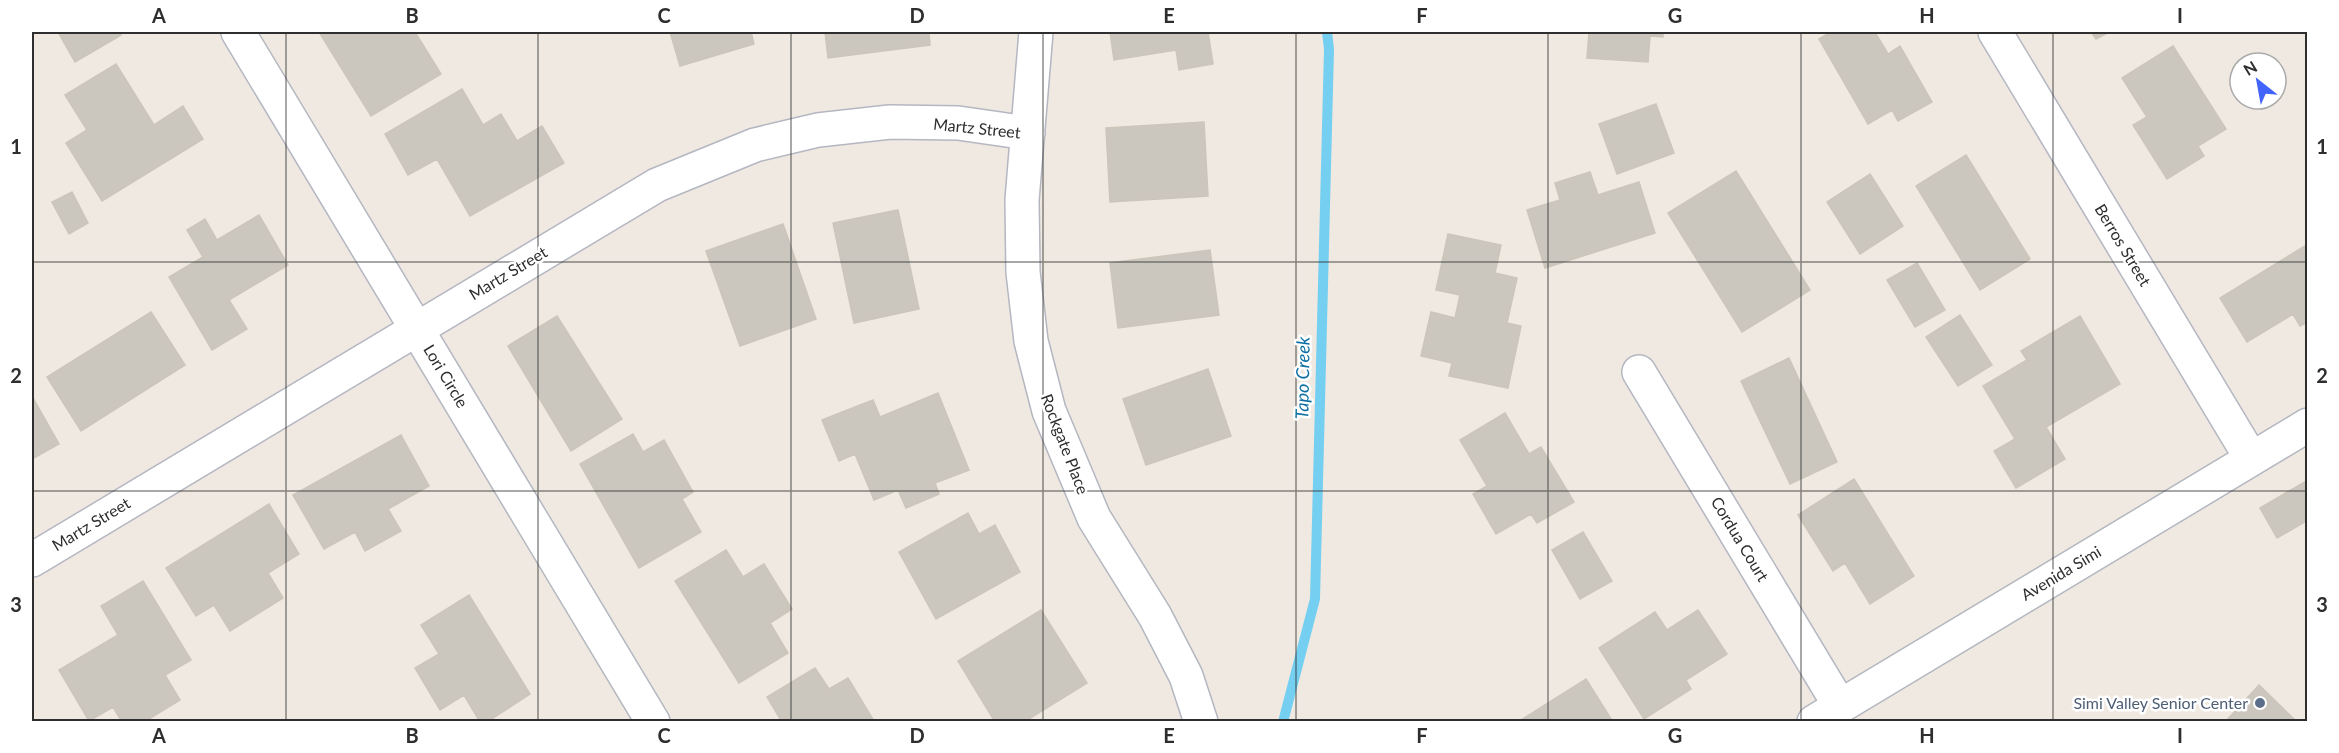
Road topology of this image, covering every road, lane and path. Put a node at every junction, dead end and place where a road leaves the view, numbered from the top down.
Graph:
1 (238, 32) edge
2 (1036, 32) edge
3 (1995, 32) edge
4 (1029, 133) junction
5 (416, 327) junction
6 (1640, 372) dead end
7 (2307, 425) edge
8 (2251, 459) junction
9 (32, 560) edge
10 (1827, 714) edge
11 (653, 722) edge
12 (1201, 722) edge

1 - 5 street, Lori Circle
2 - 4 street, Rockgate Place
3 - 8 street, Berros Street
4 - 5 street, Martz Street
4 - 12 street, Rockgate Place
5 - 9 street, Martz Street
5 - 11 street, Lori Circle
6 - 10 street, Cordua Court
7 - 8 street, Avenida Simi
8 - 10 street, Avenida Simi

